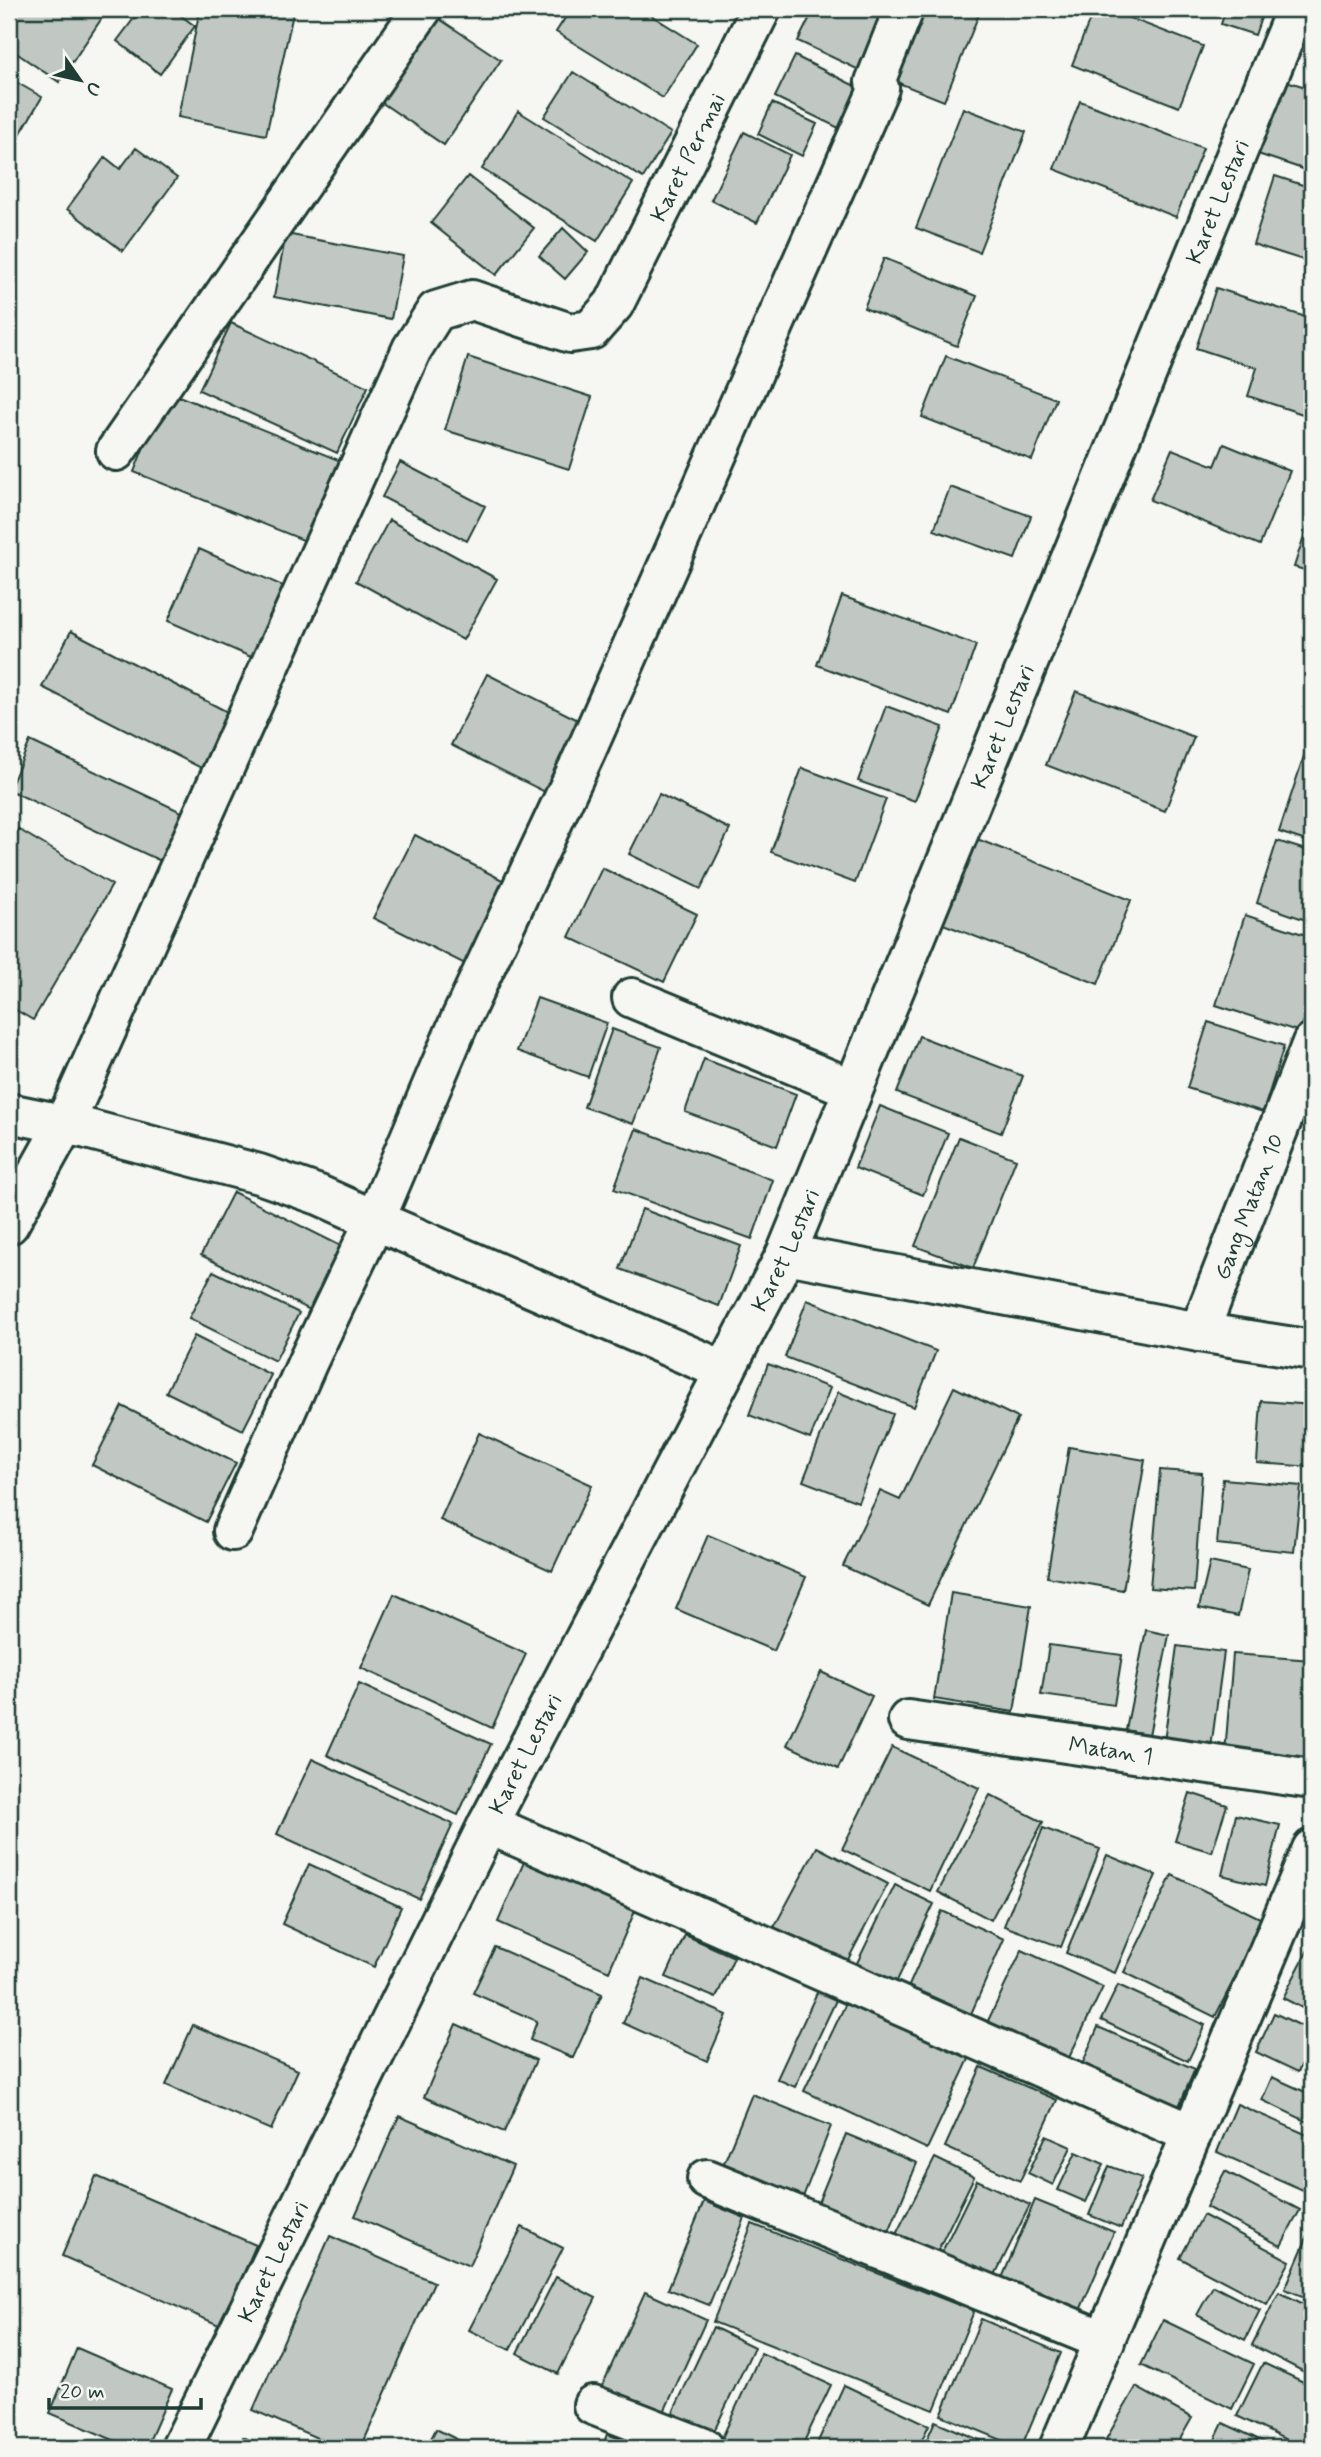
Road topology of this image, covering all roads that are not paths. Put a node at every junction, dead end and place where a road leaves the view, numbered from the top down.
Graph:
1 (422, 9) edge
2 (761, 9) edge
3 (904, 9) edge
4 (1296, 9) edge
5 (116, 451) dead end
6 (632, 998) dead end
7 (1312, 1042) edge
8 (853, 1089) junction
9 (9, 1114) edge
10 (64, 1125) junction
11 (375, 1220) junction
12 (9, 1224) edge
13 (786, 1254) junction
14 (1199, 1332) junction
15 (1312, 1350) edge
16 (725, 1371) junction
17 (233, 1531) dead end
18 (908, 1720) dead end
19 (1312, 1779) edge
20 (488, 1824) junction
21 (1312, 1849) edge
22 (1192, 2134) junction
23 (707, 2179) dead end
24 (1105, 2342) junction
25 (593, 2406) dead end
26 (181, 2448) edge
27 (704, 2448) edge
28 (1059, 2448) edge

1 - 5 street
2 - 10 street, Karet Permai
3 - 11 street
4 - 8 street, Karet Lestari
6 - 8 street
7 - 14 street, Gang Matan 10
8 - 13 street, Karet Lestari
9 - 10 street
10 - 11 street
10 - 12 street, Karet Permai
11 - 16 street
11 - 17 street
13 - 14 street
13 - 16 street, Karet Lestari
14 - 15 street
16 - 20 street, Karet Lestari
18 - 19 street, Matan 1
20 - 22 street
20 - 26 street, Karet Lestari
21 - 22 street
22 - 24 street
23 - 24 street
24 - 28 street
25 - 27 street

